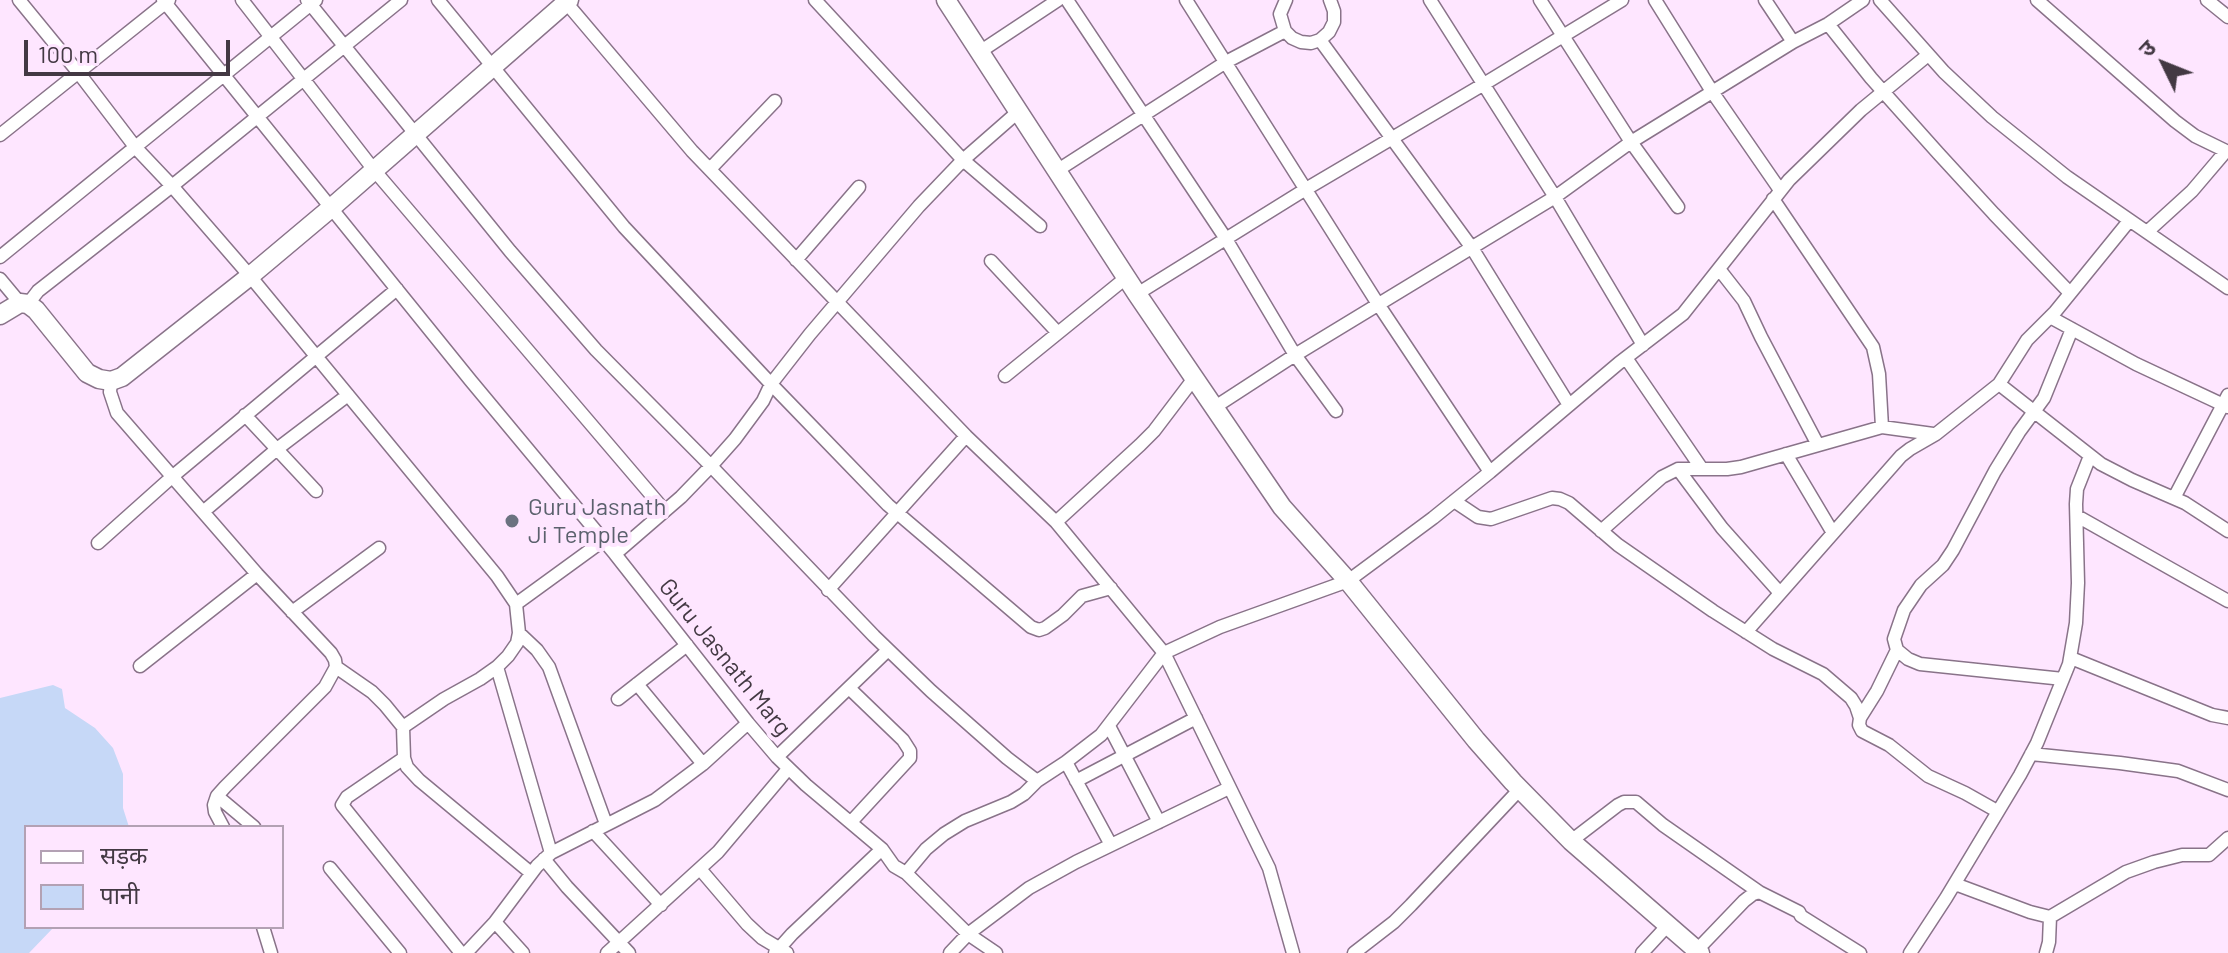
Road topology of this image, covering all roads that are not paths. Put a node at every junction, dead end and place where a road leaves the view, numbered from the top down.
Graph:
1 (19, 0) edge
2 (242, 0) edge
3 (401, 0) edge
4 (438, 0) edge
5 (815, 0) edge
6 (946, 0) edge
7 (1058, 0) edge
8 (1067, 0) edge
9 (1186, 0) edge
10 (1286, 0) edge
11 (1330, 0) edge
12 (1430, 0) edge
13 (1540, 0) edge
14 (1622, 0) edge
15 (1655, 0) edge
16 (1765, 0) edge
17 (1863, 0) edge
18 (1880, 0) edge
19 (2037, 0) edge
20 (2207, 0) edge
21 (166, 1) edge
22 (311, 1) edge
23 (566, 1) edge
24 (2228, 17) edge
25 (1828, 24) junction
26 (1285, 31) junction
27 (1562, 35) junction
28 (271, 37) junction
29 (1320, 40) junction
30 (1793, 42) junction
31 (346, 46) junction
32 (981, 51) junction
33 (1928, 55) junction
34 (1226, 62) junction
35 (493, 65) junction
36 (78, 72) junction
37 (225, 75) junction
38 (303, 80) junction
39 (1484, 84) junction
40 (1883, 91) junction
41 (1713, 93) junction
42 (775, 101) dead end
43 (1019, 111) junction
44 (1144, 114) junction
45 (256, 117) junction
46 (0, 134) edge
47 (415, 134) junction
48 (1392, 137) junction
49 (1631, 142) junction
50 (136, 148) junction
51 (2227, 152) edge
52 (963, 160) junction
53 (710, 169) junction
54 (374, 170) junction
55 (1058, 170) junction
56 (172, 186) junction
57 (859, 187) dead end
58 (1306, 189) junction
59 (1776, 195) junction
60 (1555, 197) junction
61 (1678, 207) dead end
62 (331, 208) junction
63 (2129, 221) junction
64 (1040, 226) dead end
65 (2147, 232) junction
66 (1226, 239) junction
67 (1472, 248) junction
68 (0, 257) edge
69 (796, 260) junction
70 (991, 261) dead end
71 (1719, 269) junction
72 (250, 276) junction
73 (1127, 277) junction
74 (0, 279) edge
75 (2228, 288) edge
76 (397, 289) junction
77 (2070, 293) junction
78 (1137, 294) junction
79 (24, 303) junction
80 (836, 304) junction
81 (1378, 304) junction
82 (0, 315) edge
83 (2050, 317) junction
84 (2072, 329) junction
85 (1058, 333) junction
86 (1643, 345) junction
87 (1295, 355) junction
88 (316, 356) junction
89 (1626, 358) junction
90 (1005, 376) dead end
91 (1195, 377) junction
92 (111, 381) junction
93 (771, 384) junction
94 (1999, 384) junction
95 (348, 395) junction
96 (2226, 402) edge
97 (1569, 405) junction
98 (1215, 407) junction
99 (1336, 411) dead end
100 (2036, 412) junction
101 (245, 415) junction
102 (1882, 427) junction
103 (1936, 434) junction
104 (966, 436) junction
105 (1818, 445) junction
106 (277, 449) junction
107 (1786, 454) junction
108 (2090, 456) junction
109 (711, 466) junction
110 (1678, 469) junction
111 (1702, 469) junction
112 (1490, 472) junction
113 (173, 476) junction
114 (316, 491) dead end
115 (2174, 498) junction
116 (1454, 501) junction
117 (665, 511) junction
118 (203, 512) junction
119 (897, 513) junction
120 (2077, 516) junction
121 (1056, 522) junction
122 (1601, 531) junction
123 (2228, 531) edge
124 (1833, 533) junction
125 (604, 540) junction
126 (98, 543) dead end
127 (379, 548) dead end
128 (615, 554) junction
129 (257, 574) junction
130 (1348, 581) junction
131 (1111, 588) junction
132 (828, 590) junction
133 (1780, 593) junction
134 (2228, 601) edge
135 (516, 604) junction
136 (292, 612) junction
137 (1746, 632) junction
138 (519, 633) junction
139 (687, 645) junction
140 (888, 650) junction
141 (1897, 650) junction
142 (1164, 653) junction
143 (2071, 658) junction
144 (140, 666) dead end
145 (336, 667) junction
146 (497, 667) junction
147 (2063, 679) junction
148 (637, 684) junction
149 (849, 688) junction
150 (618, 699) dead end
151 (1196, 718) junction
152 (1860, 718) junction
153 (2228, 718) edge
154 (748, 723) junction
155 (1109, 726) junction
156 (403, 727) junction
157 (2031, 754) junction
158 (1124, 756) junction
159 (777, 757) junction
160 (404, 758) junction
161 (1066, 762) junction
162 (703, 764) junction
163 (788, 769) junction
164 (1037, 781) junction
165 (1076, 781) junction
166 (1229, 788) junction
167 (1520, 789) junction
168 (2228, 790) edge
169 (217, 796) junction
170 (1997, 811) junction
171 (851, 822) junction
172 (1159, 822) junction
173 (606, 824) junction
174 (222, 825) edge
175 (252, 825) edge
176 (593, 831) junction
177 (2228, 838) edge
178 (1571, 841) junction
179 (1111, 845) junction
180 (882, 849) junction
181 (547, 856) junction
182 (330, 868) dead end
183 (700, 869) junction
184 (531, 873) junction
185 (906, 873) junction
186 (1955, 884) junction
187 (1759, 892) junction
188 (661, 905) junction
189 (2050, 917) junction
190 (495, 922) junction
191 (1668, 925) junction
192 (264, 929) edge
193 (968, 934) junction
194 (619, 942) junction
195 (1699, 951) edge
196 (781, 952) edge
197 (271, 953) edge
198 (400, 953) edge
199 (464, 953) edge
200 (523, 953) edge
201 (607, 953) edge
202 (629, 953) edge
203 (950, 953) edge
204 (996, 953) edge
205 (1293, 953) edge
206 (1354, 953) edge
207 (1642, 953) edge
208 (1860, 953) edge
209 (1910, 953) edge
210 (2046, 953) edge

1 - 36 street
2 - 28 street
3 - 31 street
4 - 35 street
5 - 52 street
6 - 32 street
7 - 32 street
8 - 44 street
9 - 34 street
10 - 26 street
11 - 29 street
12 - 39 street
13 - 27 street
14 - 27 street
15 - 41 street
16 - 30 street
17 - 25 street
18 - 33 street
19 - 51 street
20 - 24 street
21 - 36 street
21 - 37 street, Guru Jasnath Marg
22 - 28 street
22 - 31 street
23 - 35 street
23 - 53 street
25 - 30 street
25 - 40 street
26 - 29 street
26 - 34 street
27 - 39 street
27 - 49 street
28 - 37 street
28 - 38 street
29 - 48 street
30 - 41 street
31 - 38 street
31 - 47 street
32 - 43 street
33 - 40 street
33 - 63 street
34 - 44 street
34 - 58 street
35 - 47 street
35 - 93 street
36 - 46 street
36 - 50 street
37 - 45 street, Guru Jasnath Marg
37 - 50 street
38 - 45 street
38 - 54 street
39 - 48 street
39 - 60 street
40 - 59 street
40 - 77 street
41 - 49 street
41 - 59 street
42 - 53 street
43 - 52 street
43 - 55 street
44 - 55 street
44 - 66 street
45 - 56 street
45 - 62 street, Guru Jasnath Marg
47 - 54 street
47 - 109 street
48 - 58 street
48 - 67 street
49 - 60 street
49 - 61 street
50 - 56 street
50 - 68 street
51 - 65 street
52 - 64 street
52 - 80 street
53 - 69 street
54 - 62 street
54 - 117 street
55 - 73 street
56 - 72 street
56 - 79 street
57 - 69 street
58 - 66 street
58 - 81 street
59 - 71 street
59 - 102 street
60 - 67 street
60 - 86 street
62 - 72 street
62 - 76 street, Guru Jasnath Marg
63 - 65 street
63 - 77 street
65 - 75 street
66 - 78 street
66 - 87 street
67 - 81 street
67 - 97 street
69 - 80 street
70 - 85 street
71 - 86 street
71 - 105 street
72 - 88 street
72 - 92 street
73 - 78 street
73 - 85 street
74 - 79 street
76 - 88 street
76 - 125 street, Guru Jasnath Marg
77 - 83 street
78 - 91 street
79 - 82 street
79 - 92 street
80 - 93 street
80 - 104 street
81 - 87 street
81 - 112 street
83 - 84 street
83 - 94 street
84 - 96 street
84 - 100 street
85 - 90 street
86 - 89 street
87 - 98 street
87 - 99 street
88 - 95 street
88 - 101 street
89 - 97 street
89 - 111 street
91 - 98 street
91 - 121 street
92 - 113 street
93 - 109 street
93 - 119 street
94 - 100 street
94 - 103 street
95 - 106 street
95 - 135 street
96 - 115 street
97 - 112 street
98 - 130 street
100 - 108 street
100 - 141 street
101 - 106 street
101 - 113 street
102 - 103 street
102 - 105 street
103 - 124 street
104 - 119 street
104 - 121 street
105 - 107 street
106 - 114 street
106 - 118 street
107 - 111 street
107 - 124 street
108 - 115 street
108 - 120 street
109 - 117 street
109 - 132 street
110 - 111 street
110 - 122 street
110 - 133 street
112 - 116 street
113 - 118 street
113 - 126 street
115 - 123 street
116 - 122 street
116 - 130 street
117 - 128 street
118 - 129 street
119 - 131 street
119 - 132 street
120 - 134 street
120 - 143 street
121 - 131 street
122 - 137 street
124 - 133 street
125 - 128 street, Guru Jasnath Marg
125 - 135 street
127 - 136 street
128 - 139 street, Guru Jasnath Marg
129 - 136 street
129 - 144 street
130 - 142 street
130 - 167 street
131 - 142 street
132 - 140 street
133 - 137 street
135 - 138 street
136 - 145 street
137 - 152 street
138 - 146 street
138 - 173 street
139 - 148 street
139 - 154 street, Guru Jasnath Marg
140 - 149 street
140 - 164 street
141 - 147 street
141 - 152 street
142 - 151 street
142 - 155 street
143 - 147 street
143 - 153 street
145 - 156 street
145 - 169 street
146 - 156 street
146 - 181 street
147 - 157 street
148 - 150 street
148 - 162 street
149 - 159 street
149 - 171 street
151 - 158 street
151 - 166 street
152 - 170 street
154 - 159 street, Guru Jasnath Marg
154 - 162 street
155 - 158 street
155 - 161 street
156 - 160 street
157 - 168 street
157 - 170 street
158 - 165 street
158 - 172 street
159 - 163 street, Guru Jasnath Marg
160 - 184 street
160 - 199 street
161 - 164 street
161 - 165 street
162 - 173 street
163 - 171 street, Guru Jasnath Marg
163 - 183 street
164 - 185 street
165 - 179 street
166 - 172 street
166 - 205 street
167 - 178 street
167 - 206 street
169 - 174 street
169 - 175 street
170 - 186 street
171 - 180 street, Guru Jasnath Marg
172 - 179 street
173 - 176 street
176 - 181 street
176 - 188 street
177 - 189 street
178 - 187 street
178 - 191 street
179 - 193 street
180 - 185 street, Guru Jasnath Marg
180 - 196 street
181 - 184 street
181 - 194 street
182 - 198 street
183 - 188 street
183 - 196 street
184 - 190 street
185 - 193 street, Guru Jasnath Marg
186 - 189 street
186 - 209 street
187 - 195 street
187 - 208 street
188 - 194 street
189 - 210 street
190 - 199 street
190 - 200 street
191 - 195 street
191 - 207 street
192 - 197 street
193 - 203 street
193 - 204 street, Guru Jasnath Marg
194 - 201 street
194 - 202 street

